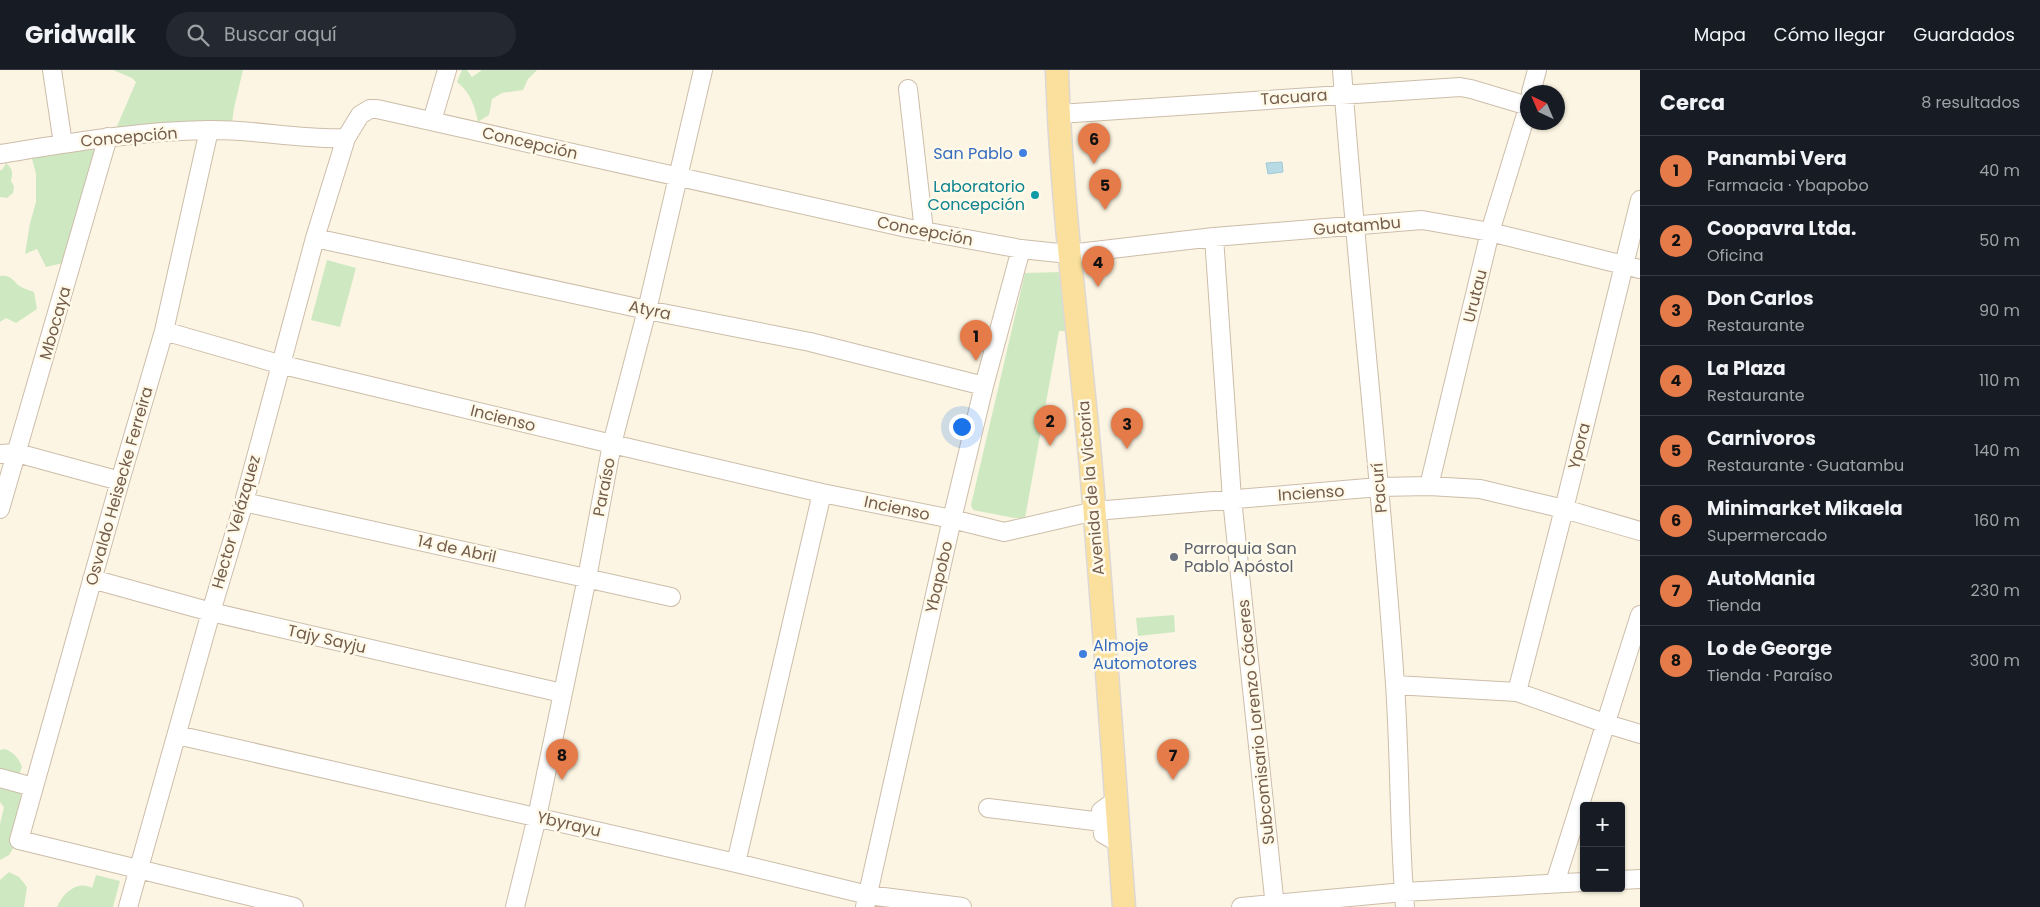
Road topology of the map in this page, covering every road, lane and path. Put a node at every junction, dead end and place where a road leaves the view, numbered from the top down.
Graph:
1 (52, 70) edge
2 (447, 70) edge
3 (703, 70) edge
4 (1057, 70) edge
5 (1342, 70) edge
6 (1537, 70) edge
7 (1533, 85) edge
8 (908, 89) dead end
9 (1344, 94) junction
10 (1520, 104) edge
11 (1058, 114) junction
12 (432, 121) junction
13 (209, 130) junction
14 (1521, 130) edge
15 (108, 137) junction
16 (346, 138) junction
17 (62, 144) junction
18 (0, 154) edge
19 (677, 177) junction
20 (1640, 200) edge
21 (1353, 227) junction
22 (924, 231) junction
23 (1490, 232) junction
24 (1214, 237) junction
25 (315, 238) junction
26 (1021, 249) junction
27 (1069, 254) junction
28 (1632, 267) edge
29 (647, 310) junction
30 (164, 331) junction
31 (279, 364) junction
32 (984, 386) junction
33 (612, 444) junction
34 (9, 454) edge
35 (120, 481) junction
36 (1429, 486) junction
37 (1379, 488) junction
38 (822, 493) junction
39 (1232, 499) junction
40 (244, 502) junction
41 (0, 509) edge
42 (1564, 509) junction
43 (1094, 511) junction
44 (952, 519) junction
45 (1640, 531) edge
46 (587, 578) junction
47 (92, 579) junction
48 (671, 597) dead end
49 (211, 612) junction
50 (1640, 616) edge
51 (1395, 685) junction
52 (1516, 692) junction
53 (562, 693) junction
54 (1607, 724) junction
55 (1640, 734) edge
56 (177, 735) junction
57 (0, 778) edge
58 (33, 787) junction
59 (1116, 800) junction
60 (988, 808) dead end
61 (537, 817) junction
62 (1102, 822) junction
63 (1119, 843) junction
64 (736, 863) junction
65 (138, 869) junction
66 (1625, 880) edge
67 (1640, 880) edge
68 (1580, 882) edge
69 (1556, 883) junction
70 (1404, 900) edge
71 (866, 901) edge
72 (270, 905) edge
73 (1275, 905) edge
74 (128, 907) edge
75 (294, 907) edge
76 (515, 907) edge
77 (962, 907) edge
78 (1124, 907) edge
79 (1240, 907) edge

1 - 17 street
2 - 12 street
3 - 19 street, Paraíso
4 - 11 main road, Avenida de la Victoria
5 - 9 street, Pacurí
6 - 7 street
8 - 22 street
9 - 10 street, Tacuara
9 - 11 street, Tacuara
9 - 21 street, Pacurí
11 - 27 main road, Avenida de la Victoria
12 - 16 street, Concepción
12 - 19 street, Concepción
13 - 15 street, Concepción
13 - 16 street, Concepción
13 - 30 street, Osvaldo Heisecke Ferreira
14 - 23 street, Urutau
15 - 17 street, Concepción
15 - 34 street, Mbocaya
16 - 25 street, Hector Velázquez
17 - 18 street, Concepción
19 - 22 street, Concepción
19 - 29 street, Paraíso
20 - 28 street, Ypora
21 - 23 street, Guatambu
21 - 24 street, Guatambu
21 - 37 street, Pacurí
22 - 26 street, Concepción
23 - 28 street, Guatambu
23 - 36 street, Urutau
24 - 27 street, Guatambu
24 - 39 street, Subcomisario Lorenzo Cáceres
25 - 29 street, Atyra
25 - 31 street, Hector Velázquez
26 - 27 street, Concepción
26 - 32 street, Ybapobo
27 - 43 main road, Avenida de la Victoria
28 - 42 street, Ypora
29 - 32 street, Atyra
29 - 33 street, Paraíso
30 - 31 street, Incienso
30 - 35 street, Osvaldo Heisecke Ferreira
31 - 33 street, Incienso
31 - 40 street, Hector Velázquez
32 - 44 street, Ybapobo
33 - 38 street, Incienso
33 - 46 street, Paraíso
34 - 35 street
34 - 41 street, Mbocaya
35 - 47 street, Osvaldo Heisecke Ferreira
36 - 37 street, Incienso
36 - 42 street, Incienso
37 - 39 street, Incienso
37 - 51 street, Pacurí
38 - 44 street, Incienso
38 - 64 street
39 - 43 street, Incienso
39 - 73 street, Subcomisario Lorenzo Cáceres
40 - 46 street, 14 de Abril
40 - 49 street, Hector Velázquez
42 - 45 street, Incienso
42 - 52 street, Ypora
43 - 44 street, Incienso
43 - 59 main road, Avenida de la Victoria
44 - 71 street, Ybapobo
46 - 48 street, 14 de Abril
46 - 53 street, Paraíso
47 - 49 street, Tajy Sayju
47 - 58 street, Osvaldo Heisecke Ferreira
49 - 53 street, Tajy Sayju
49 - 56 street, Hector Velázquez
50 - 54 street
51 - 52 street
51 - 70 street, Pacurí
52 - 54 street
53 - 61 street, Paraíso
54 - 55 street
54 - 69 street
56 - 61 street, Ybyrayu
56 - 65 street, Hector Velázquez
57 - 58 street
58 - 65 street, Osvaldo Heisecke Ferreira
59 - 62 street
59 - 63 main road, Avenida de la Victoria
60 - 62 street
61 - 64 street, Ybyrayu
61 - 76 street, Paraíso
62 - 63 street
63 - 78 main road, Avenida de la Victoria
64 - 71 street, Ybyrayu
65 - 72 street
65 - 74 street, Hector Velázquez
66 - 67 street
68 - 69 street
69 - 70 street
70 - 73 street
71 - 77 street, Ybyrayu
72 - 75 street
73 - 79 street

